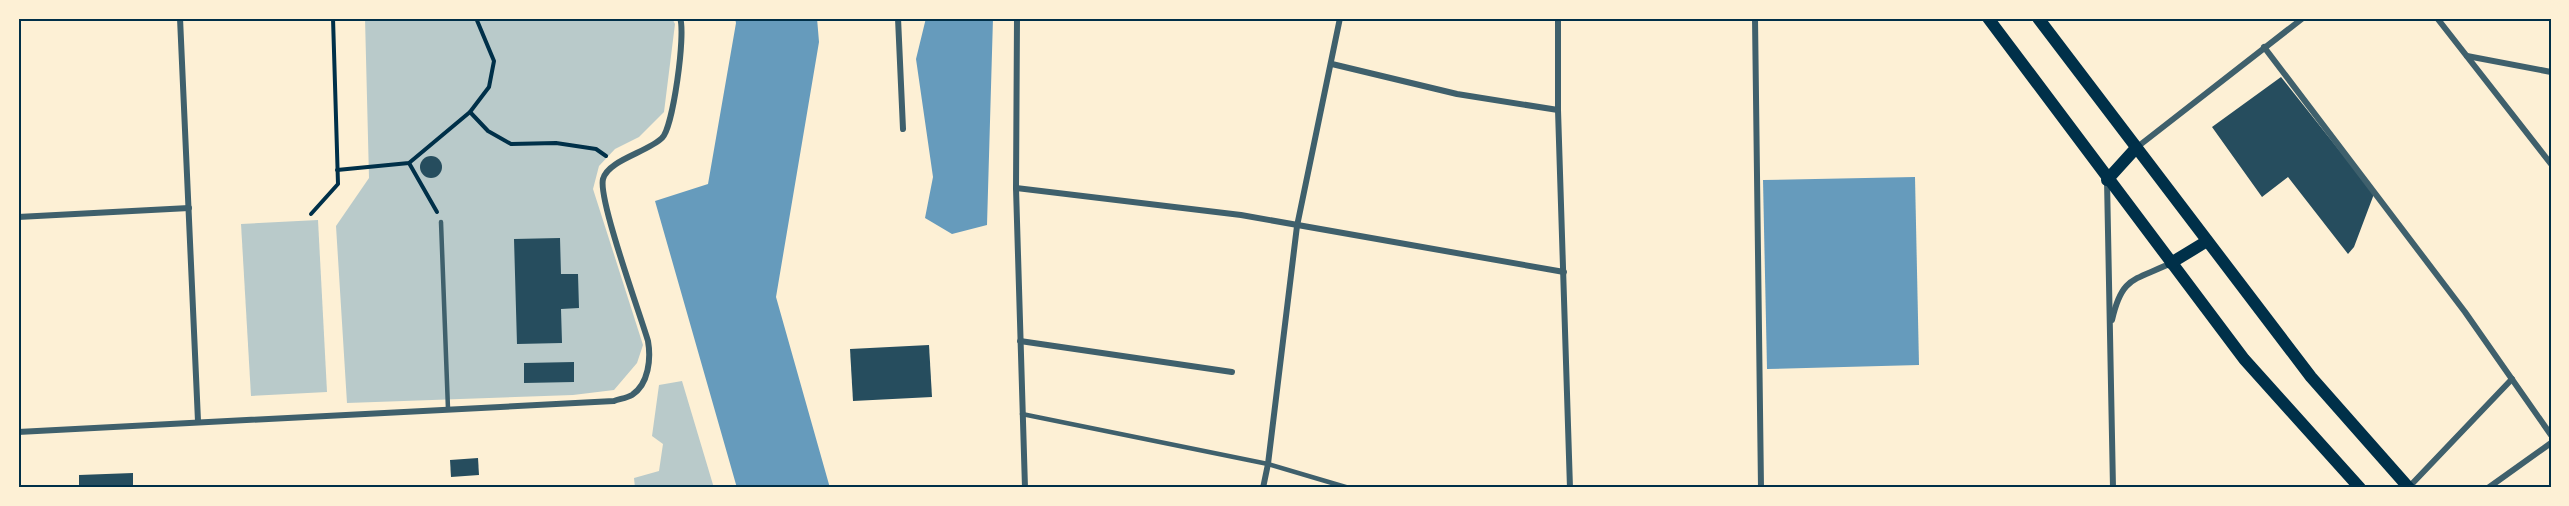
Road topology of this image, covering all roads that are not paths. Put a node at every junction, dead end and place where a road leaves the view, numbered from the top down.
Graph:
1 (180, 18) edge
2 (680, 18) edge
3 (898, 18) edge
4 (1017, 18) edge
5 (1340, 18) edge
6 (1558, 18) edge
7 (1755, 18) edge
8 (1988, 18) edge
9 (2038, 18) edge
10 (2303, 18) edge
11 (2437, 18) edge
12 (2264, 47) junction
13 (2467, 56) junction
14 (1332, 64) junction
15 (2551, 72) edge
16 (1558, 110) junction
17 (903, 129) dead end
18 (2136, 148) junction
19 (2551, 164) edge
20 (2107, 180) junction
21 (1016, 188) junction
22 (189, 208) junction
23 (18, 217) edge
24 (441, 222) road end
25 (1297, 226) junction
26 (2207, 241) junction
27 (2170, 263) junction
28 (1564, 272) junction
29 (2110, 330) junction
30 (1020, 341) junction
31 (1232, 372) dead end
32 (2512, 379) junction
33 (448, 409) junction
34 (1022, 414) junction
35 (198, 422) junction
36 (18, 432) edge
37 (2551, 435) edge
38 (2551, 443) edge
39 (1268, 464) junction
40 (1025, 488) edge
41 (1263, 488) edge
42 (1349, 488) edge
43 (1569, 488) edge
44 (1761, 488) edge
45 (2113, 488) edge
46 (2360, 488) edge
47 (2409, 488) edge
48 (2488, 488) edge

1 - 22 street
2 - 33 street
3 - 17 street
4 - 21 street
5 - 14 street
6 - 16 street
7 - 44 street
8 - 20 main road
9 - 18 main road
10 - 12 street
11 - 13 street
12 - 18 street
12 - 32 street
13 - 15 street
13 - 19 street
14 - 16 street
14 - 25 street
16 - 28 street
18 - 20 main road
18 - 26 main road
20 - 27 main road
20 - 29 street
21 - 25 street
21 - 30 street
22 - 23 street
22 - 35 street
24 - 33 lane
25 - 28 street
25 - 39 street
26 - 27 main road
26 - 47 main road
27 - 29 street
27 - 46 main road
28 - 43 street
29 - 45 street
30 - 31 street
30 - 34 street
32 - 37 street
32 - 47 street
33 - 35 street
34 - 39 lane
34 - 40 street
35 - 36 street
38 - 48 street
39 - 41 street
39 - 42 lane

